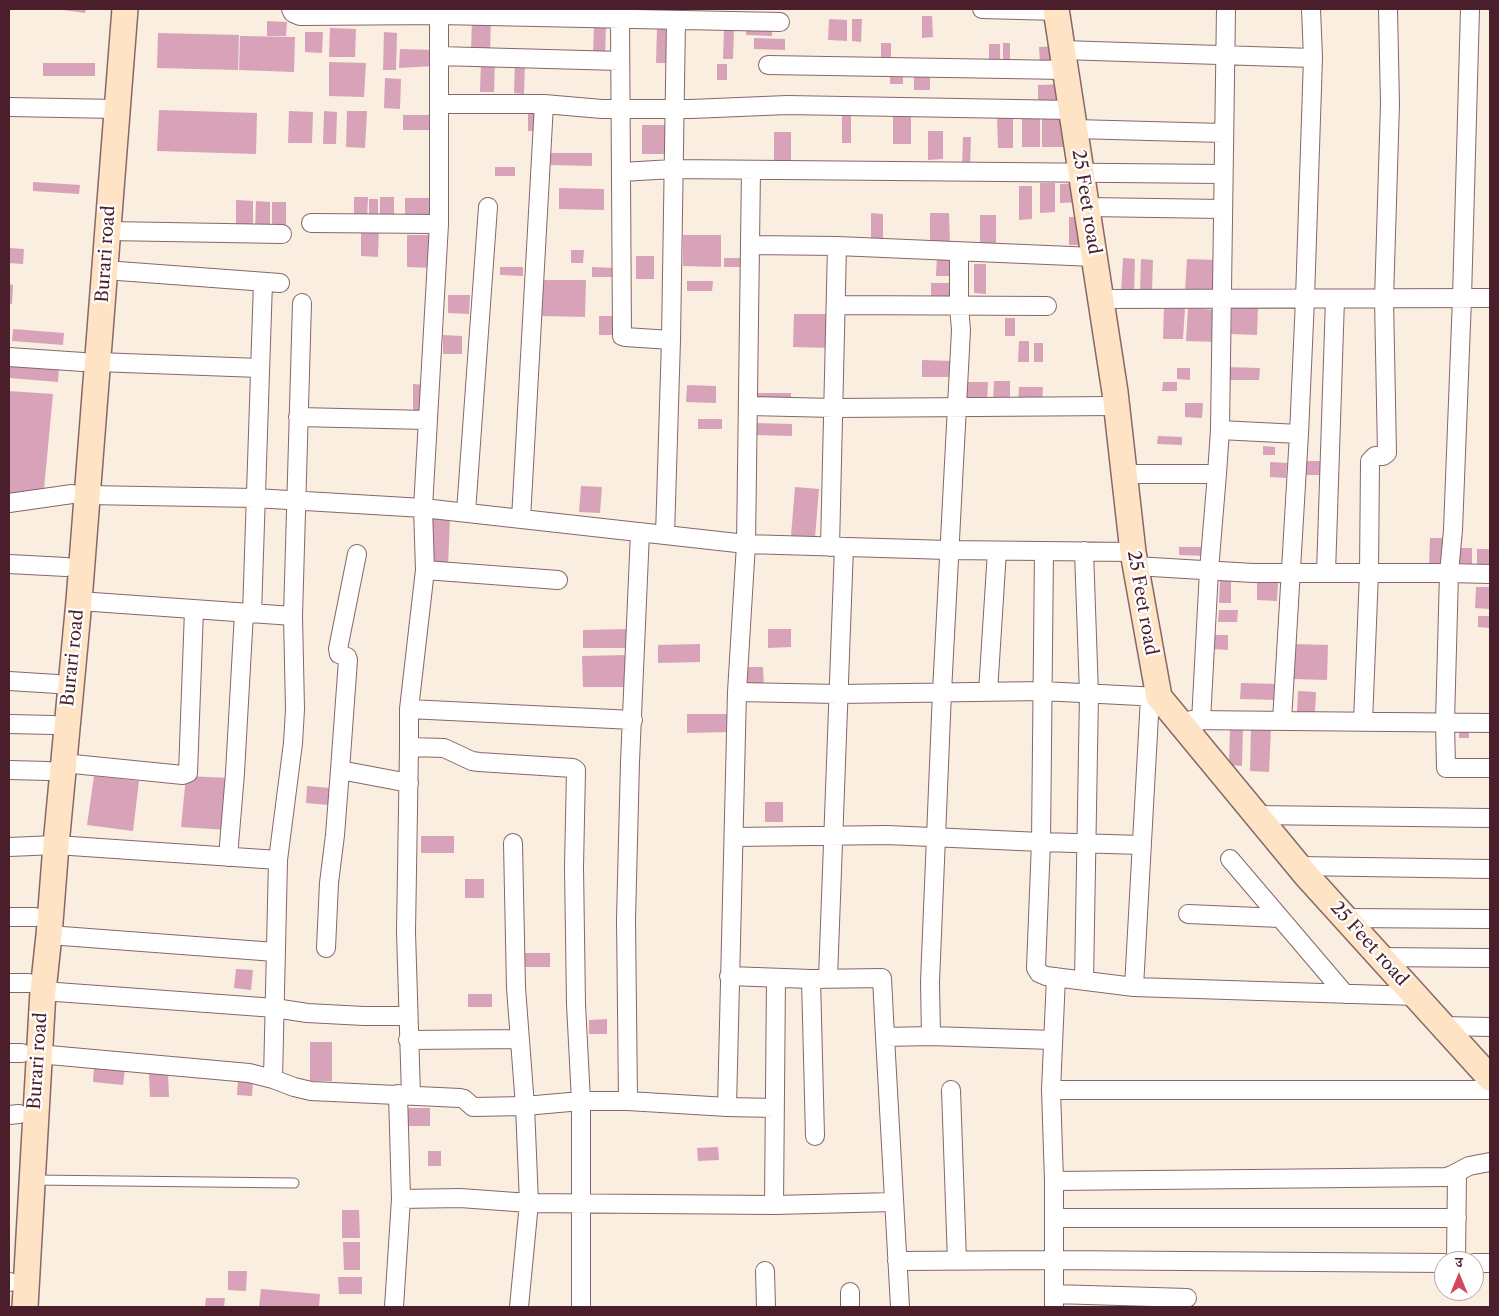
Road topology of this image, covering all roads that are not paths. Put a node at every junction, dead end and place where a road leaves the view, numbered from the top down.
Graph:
1 (108, 9) edge
2 (125, 9) edge
3 (291, 9) edge
4 (982, 9) edge
5 (1226, 9) edge
6 (1312, 9) edge
7 (1388, 9) edge
8 (1470, 9) edge
9 (1056, 10) edge
10 (439, 12) edge
11 (620, 19) junction
12 (676, 20) junction
13 (780, 22) dead end
14 (1225, 55) junction
15 (439, 56) junction
16 (1313, 58) junction
17 (1064, 60) junction
18 (620, 61) junction
19 (768, 65) dead end
20 (439, 104) junction
21 (544, 104) junction
22 (9, 107) edge
23 (110, 109) junction
24 (621, 109) junction
25 (675, 109) junction
26 (1073, 120) junction
27 (1224, 133) junction
28 (673, 169) junction
29 (751, 170) junction
30 (622, 172) junction
31 (1081, 172) junction
32 (1222, 174) junction
33 (488, 207) dead end
34 (1087, 207) junction
35 (1222, 209) junction
36 (311, 224) dead end
37 (439, 224) junction
38 (108, 231) junction
39 (282, 234) dead end
40 (751, 245) junction
41 (837, 246) junction
42 (959, 252) junction
43 (1094, 257) junction
44 (105, 270) junction
45 (262, 282) junction
46 (280, 283) dead end
47 (1462, 298) junction
48 (1490, 298) edge
49 (1101, 299) junction
50 (1222, 299) junction
51 (1304, 299) junction
52 (1335, 299) junction
53 (1384, 299) junction
54 (302, 303) dead end
55 (836, 305) junction
56 (959, 306) junction
57 (1047, 306) dead end
58 (671, 340) junction
59 (9, 357) edge
60 (90, 362) junction
61 (259, 368) junction
62 (749, 406) junction
63 (957, 406) junction
64 (1116, 406) junction
65 (834, 408) junction
66 (298, 417) junction
67 (428, 420) junction
68 (1220, 430) junction
69 (1299, 434) junction
70 (1124, 474) junction
71 (1217, 474) junction
72 (80, 494) junction
73 (255, 498) junction
74 (296, 500) junction
75 (9, 503) edge
76 (423, 508) junction
77 (466, 512) junction
78 (521, 519) junction
79 (640, 532) junction
80 (665, 535) junction
81 (746, 544) junction
82 (837, 547) junction
83 (949, 550) junction
84 (997, 551) junction
85 (1044, 551) junction
86 (1084, 551) junction
87 (357, 554) dead end
88 (1134, 559) junction
89 (9, 564) edge
90 (66, 567) junction
91 (425, 570) junction
92 (1209, 570) junction
93 (1449, 572) junction
94 (1290, 573) junction
95 (1326, 573) junction
96 (1369, 573) junction
97 (1490, 574) edge
98 (558, 580) dead end
99 (79, 601) junction
100 (194, 610) junction
101 (248, 614) junction
102 (293, 616) junction
103 (9, 681) edge
104 (57, 684) junction
105 (1042, 691) junction
106 (737, 692) junction
107 (942, 692) junction
108 (988, 692) junction
109 (839, 694) junction
110 (1089, 694) junction
111 (1154, 697) junction
112 (408, 709) junction
113 (633, 720) junction
114 (1190, 720) junction
115 (1282, 721) junction
116 (1363, 722) junction
117 (1445, 722) junction
118 (1490, 723) edge
119 (9, 724) edge
120 (53, 725) junction
121 (409, 747) junction
122 (56, 767) junction
123 (1490, 768) edge
124 (9, 770) edge
125 (340, 770) junction
126 (408, 783) junction
127 (1256, 815) junction
128 (1490, 818) edge
129 (832, 835) junction
130 (734, 837) junction
131 (936, 838) junction
132 (1041, 842) junction
133 (513, 843) dead end
134 (1086, 844) junction
135 (49, 845) junction
136 (1142, 845) junction
137 (9, 847) edge
138 (228, 857) junction
139 (1230, 859) dead end
140 (278, 860) junction
141 (1298, 866) junction
142 (1490, 869) edge
143 (1188, 914) dead end
144 (9, 917) edge
145 (1280, 918) junction
146 (1345, 918) junction
147 (1490, 919) edge
148 (42, 926) junction
149 (326, 948) dead end
150 (275, 952) junction
151 (1380, 957) junction
152 (1490, 958) edge
153 (729, 976) junction
154 (1056, 977) junction
155 (776, 978) junction
156 (820, 978) junction
157 (1084, 981) junction
158 (27, 986) edge
159 (1134, 987) junction
160 (1345, 994) junction
161 (1416, 996) junction
162 (275, 1008) junction
163 (408, 1016) junction
164 (1443, 1026) junction
165 (1490, 1027) edge
166 (931, 1036) junction
167 (885, 1037) junction
168 (519, 1039) junction
169 (408, 1040) junction
170 (1053, 1040) junction
171 (23, 1053) edge
172 (273, 1078) junction
173 (1490, 1078) edge
174 (951, 1090) dead end
175 (1051, 1090) junction
176 (1490, 1090) edge
177 (404, 1095) junction
178 (581, 1101) junction
179 (628, 1101) junction
180 (525, 1106) junction
181 (727, 1107) junction
182 (775, 1108) junction
183 (14, 1115) edge
184 (814, 1136) dead end
185 (1490, 1162) edge
186 (1457, 1173) junction
187 (31, 1180) junction
188 (1054, 1182) junction
189 (294, 1183) dead end
190 (401, 1199) junction
191 (894, 1202) junction
192 (529, 1203) junction
193 (581, 1203) junction
194 (774, 1205) junction
195 (1054, 1218) junction
196 (1457, 1218) junction
197 (1456, 1251) edge
198 (1054, 1260) junction
199 (957, 1261) junction
200 (897, 1262) junction
201 (1434, 1263) edge
202 (765, 1271) dead end
203 (9, 1288) edge
204 (1187, 1298) dead end
205 (1054, 1301) edge
206 (25, 1307) edge
207 (394, 1307) edge
208 (519, 1307) edge
209 (581, 1307) edge
210 (766, 1307) edge
211 (900, 1307) edge

1 - 23 main road, Burari road
2 - 23 main road, Burari road
3 - 10 street
4 - 9 street
5 - 14 street
6 - 16 street
7 - 53 street
8 - 47 street
9 - 17 main road, 25 Feet road
10 - 11 street
10 - 15 street
11 - 12 street
11 - 18 street
12 - 13 street
12 - 25 street
14 - 16 street
14 - 17 street
14 - 27 street
15 - 18 street
15 - 20 street
16 - 51 street
17 - 19 street
17 - 26 main road, 25 Feet road
18 - 24 street
20 - 21 street
20 - 37 street
21 - 24 street
21 - 78 street
22 - 23 street
23 - 38 main road, Burari road
23 - 60 main road, Burari road
24 - 25 street
24 - 30 street
25 - 26 street
25 - 28 street
26 - 27 street
26 - 31 main road, 25 Feet road
27 - 32 street
28 - 29 street
28 - 30 street
28 - 58 street
29 - 31 street
29 - 40 street
30 - 58 street
31 - 32 street
31 - 34 main road, 25 Feet road
32 - 35 street
33 - 77 street
34 - 35 street
34 - 43 main road, 25 Feet road
35 - 50 street
36 - 37 street
37 - 67 street
38 - 39 street
38 - 44 main road, Burari road
40 - 41 street
40 - 62 street
41 - 42 street
41 - 55 street
42 - 43 street
42 - 56 street
43 - 49 main road, 25 Feet road
44 - 45 street
44 - 60 main road, Burari road
45 - 46 street
45 - 61 street
47 - 48 street
47 - 53 street
47 - 93 street
49 - 50 street
49 - 64 main road, 25 Feet road
50 - 51 street
50 - 68 street
51 - 52 street
51 - 69 street
52 - 53 street
52 - 95 street
53 - 96 street
54 - 66 street
55 - 56 street
55 - 65 street
56 - 57 street
56 - 63 street
58 - 80 street
59 - 60 street
60 - 61 street
60 - 72 main road, Burari road
61 - 73 street
62 - 65 street
62 - 81 street
63 - 64 street
63 - 65 street
63 - 83 street
64 - 70 main road, 25 Feet road
65 - 82 street
66 - 67 street
66 - 74 street
67 - 76 street
68 - 69 street
68 - 71 street
69 - 94 street
70 - 71 street
70 - 88 main road, 25 Feet road
71 - 92 street
72 - 73 street
72 - 75 street
72 - 90 main road, Burari road
72 - 99 main road, Burari road
73 - 74 street
73 - 101 street
74 - 76 street
74 - 102 street
76 - 77 street
76 - 91 street
77 - 78 street
78 - 79 street
79 - 80 street
79 - 113 street
80 - 81 street
81 - 82 street
81 - 106 street
82 - 83 street
82 - 109 street
83 - 84 street
83 - 107 street
84 - 85 street
84 - 108 street
85 - 86 street
85 - 105 street
86 - 88 street
86 - 110 street
87 - 125 street
88 - 92 street
88 - 111 main road, 25 Feet road
89 - 90 street
90 - 104 main road, Burari road
91 - 98 street
91 - 112 street
92 - 94 street
92 - 114 street
93 - 96 street
93 - 97 street
93 - 117 street
94 - 95 street
94 - 115 street
95 - 96 street
96 - 116 street
99 - 100 street
99 - 122 main road, Burari road
100 - 101 street
100 - 122 street
101 - 102 street
101 - 138 street
102 - 140 street
103 - 104 street
104 - 120 main road, Burari road
105 - 108 street
105 - 110 street
105 - 132 street
106 - 109 street
106 - 130 street
107 - 108 street
107 - 109 street
107 - 131 street
109 - 129 street
110 - 111 street
110 - 134 street
111 - 114 main road, 25 Feet road
111 - 136 street
112 - 113 street
112 - 121 street
113 - 179 street
114 - 115 street
114 - 127 main road, 25 Feet road
115 - 116 street
116 - 117 street
117 - 118 street
117 - 123 street
119 - 120 street
120 - 122 main road, Burari road
121 - 126 street
121 - 178 street
122 - 124 street
122 - 135 main road, Burari road
125 - 126 street
125 - 149 street
126 - 163 street
127 - 128 street
127 - 141 main road, 25 Feet road
129 - 130 street
129 - 131 street
129 - 156 street
130 - 153 street
131 - 132 street
131 - 166 street
132 - 134 street
132 - 154 street
133 - 168 street
134 - 136 street
134 - 157 street
135 - 137 street
135 - 138 street
135 - 148 main road, Burari road
136 - 159 street
138 - 140 street
139 - 145 street
140 - 150 street
141 - 142 street
141 - 146 main road, 25 Feet road
143 - 145 street
144 - 148 street
145 - 160 street
146 - 147 street
146 - 151 main road, 25 Feet road
148 - 150 street
148 - 158 main road, Burari road
150 - 162 street
151 - 152 street
151 - 161 main road, 25 Feet road
153 - 155 street
153 - 181 street
154 - 157 street
154 - 170 street
155 - 156 street
155 - 182 street
156 - 167 street
156 - 184 street
157 - 159 street
158 - 162 street
158 - 171 main road, Burari road
159 - 160 street
160 - 161 street
161 - 164 main road, 25 Feet road
162 - 163 street
162 - 172 street
163 - 169 street
164 - 165 street
164 - 173 main road, 25 Feet road
166 - 167 street
166 - 170 street
167 - 191 street
168 - 169 street
168 - 180 street
169 - 177 street
170 - 175 street
171 - 172 street
171 - 183 main road, Burari road
171 - 187 main road, Burari road
172 - 177 street
174 - 199 street
175 - 176 street
175 - 188 street
177 - 180 street
177 - 190 street
178 - 179 street
178 - 180 street
178 - 193 street
179 - 181 street
180 - 192 street
181 - 182 street
182 - 194 street
183 - 203 main road, Burari road
185 - 186 street
186 - 188 street
186 - 196 street
187 - 189 lane
187 - 206 main road, Burari road
188 - 195 street
190 - 192 street
190 - 207 street
191 - 194 street
191 - 200 street
192 - 193 street
192 - 208 street
193 - 194 street
193 - 209 street
195 - 196 street
195 - 198 street
196 - 197 street
198 - 199 street
198 - 201 street
198 - 205 street
199 - 200 street
200 - 211 street
202 - 210 street
204 - 205 street

